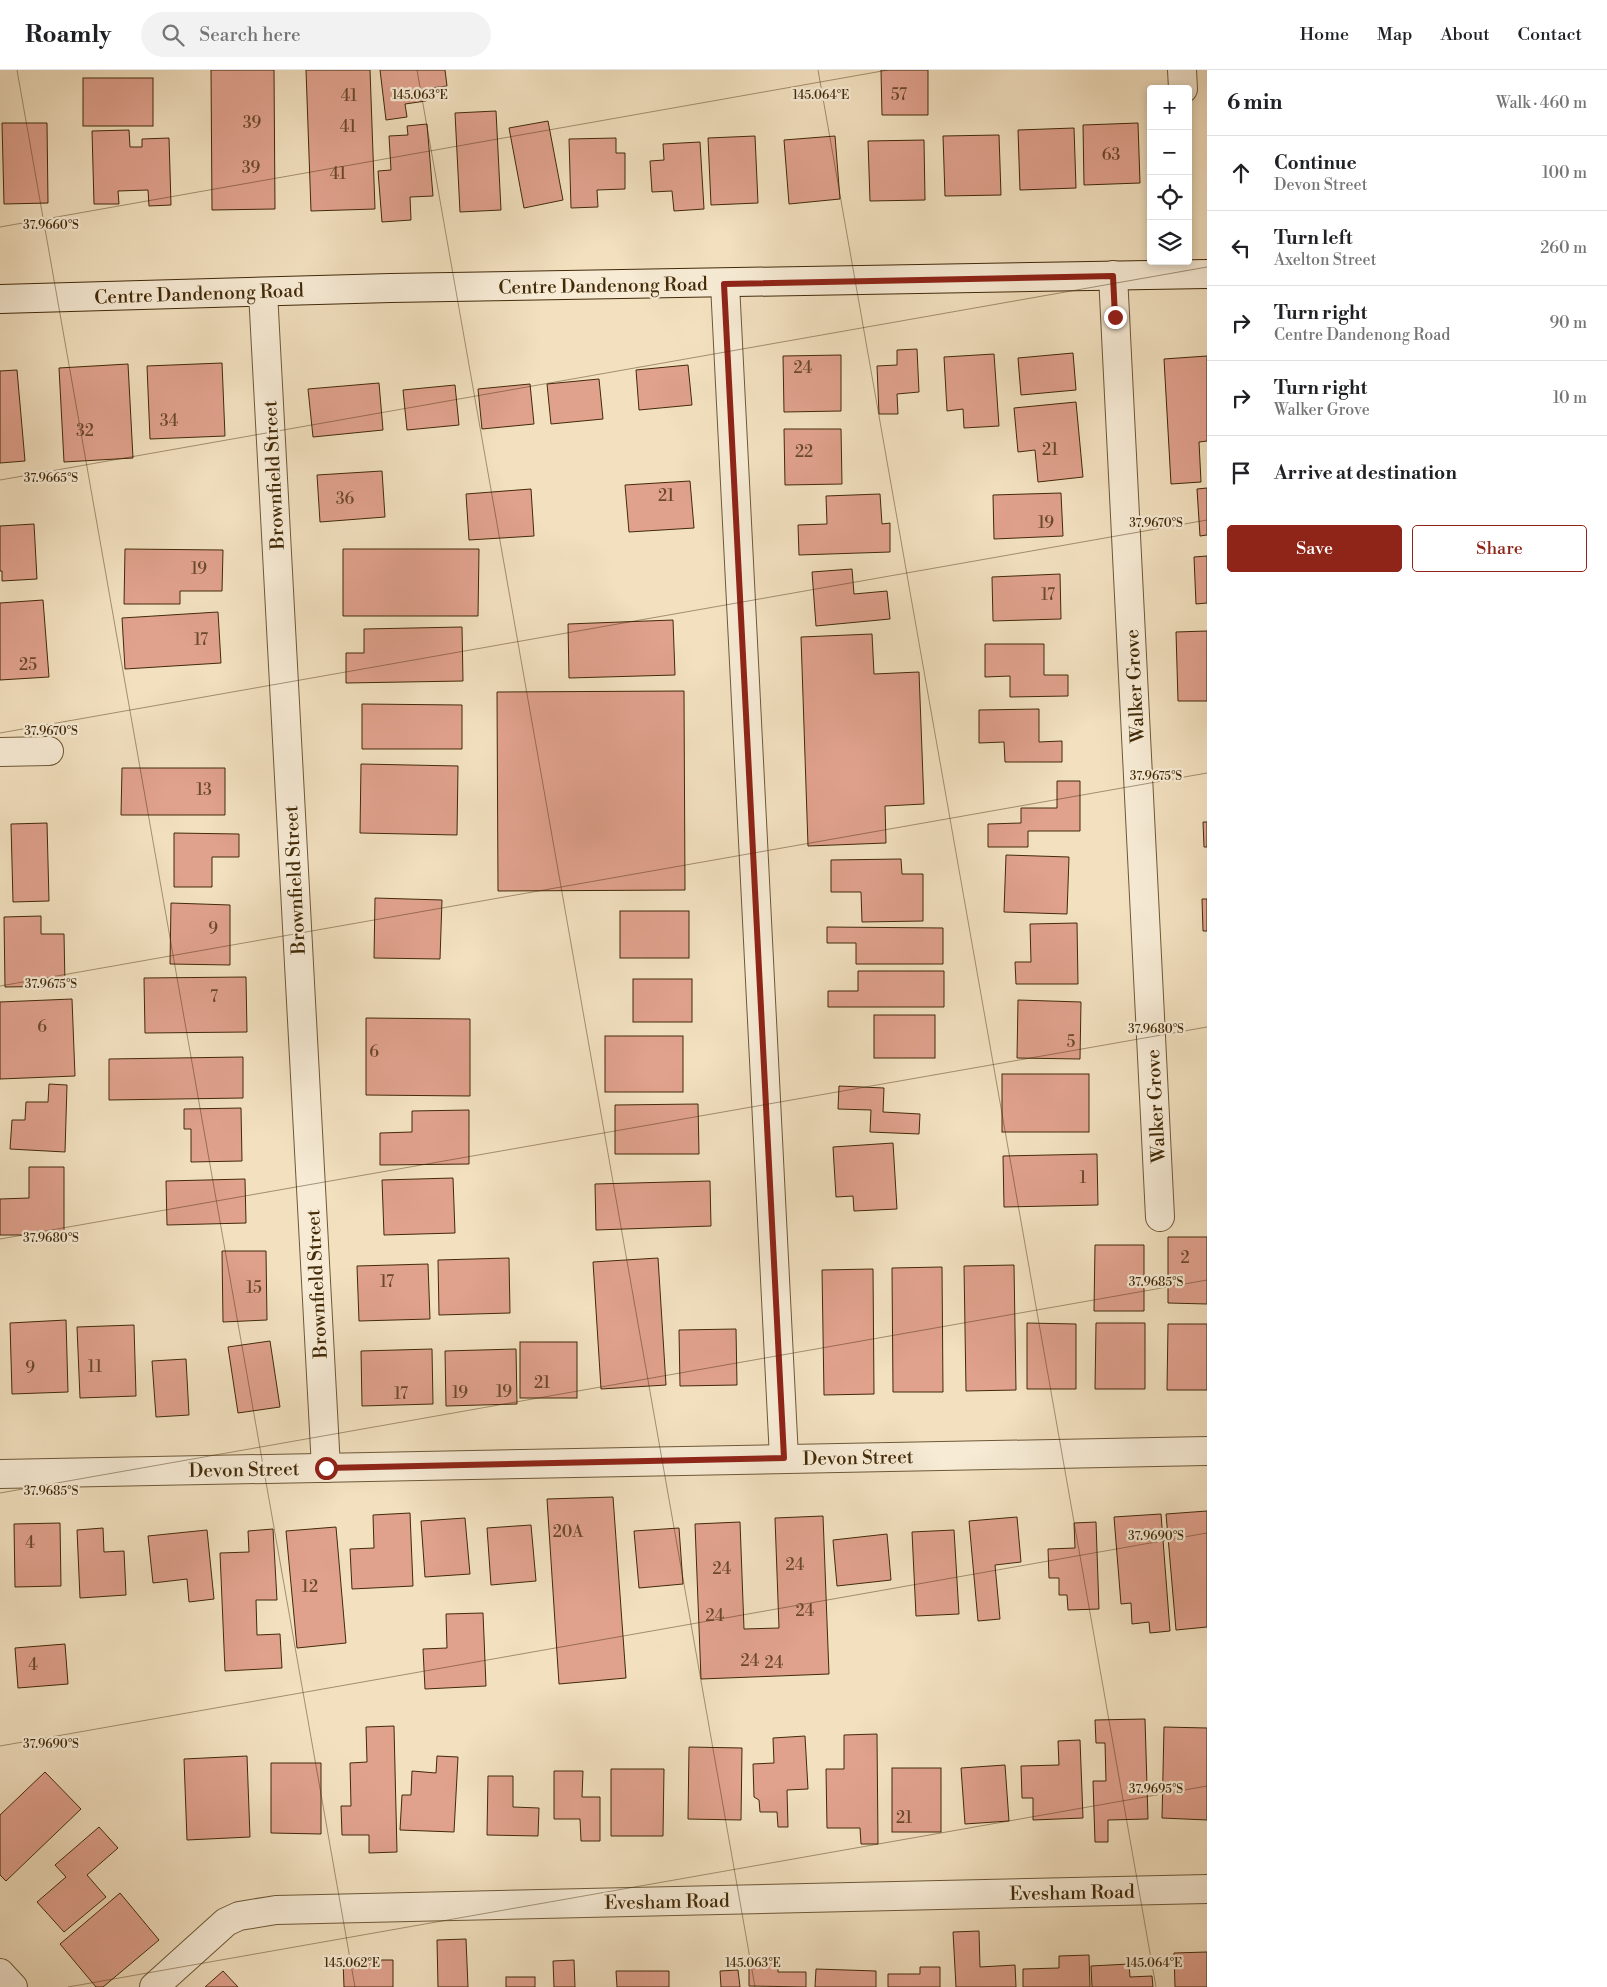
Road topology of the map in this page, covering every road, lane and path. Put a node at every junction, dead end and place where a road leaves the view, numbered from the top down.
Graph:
1 (1182, 70) edge
2 (1183, 85) edge
3 (1194, 270) edge
4 (1113, 276) junction
5 (724, 284) junction
6 (263, 292) junction
7 (0, 299) edge
8 (49, 751) dead end
9 (0, 752) edge
10 (1160, 1217) dead end
11 (1207, 1451) edge
12 (784, 1458) junction
13 (326, 1468) junction
14 (0, 1474) edge
15 (1207, 1889) edge
16 (0, 1973) edge
17 (13, 1987) edge
18 (154, 1987) edge

1 - 2 street
3 - 4 street, Centre Dandenong Road
4 - 5 street, Centre Dandenong Road
4 - 10 street, Walker Grove
5 - 6 street, Centre Dandenong Road
5 - 12 street
6 - 7 street, Centre Dandenong Road
6 - 13 street, Brownfield Street
8 - 9 street
11 - 12 street, Devon Street
12 - 13 street, Devon Street
13 - 14 street, Devon Street
15 - 18 street, Evesham Road
16 - 17 street

